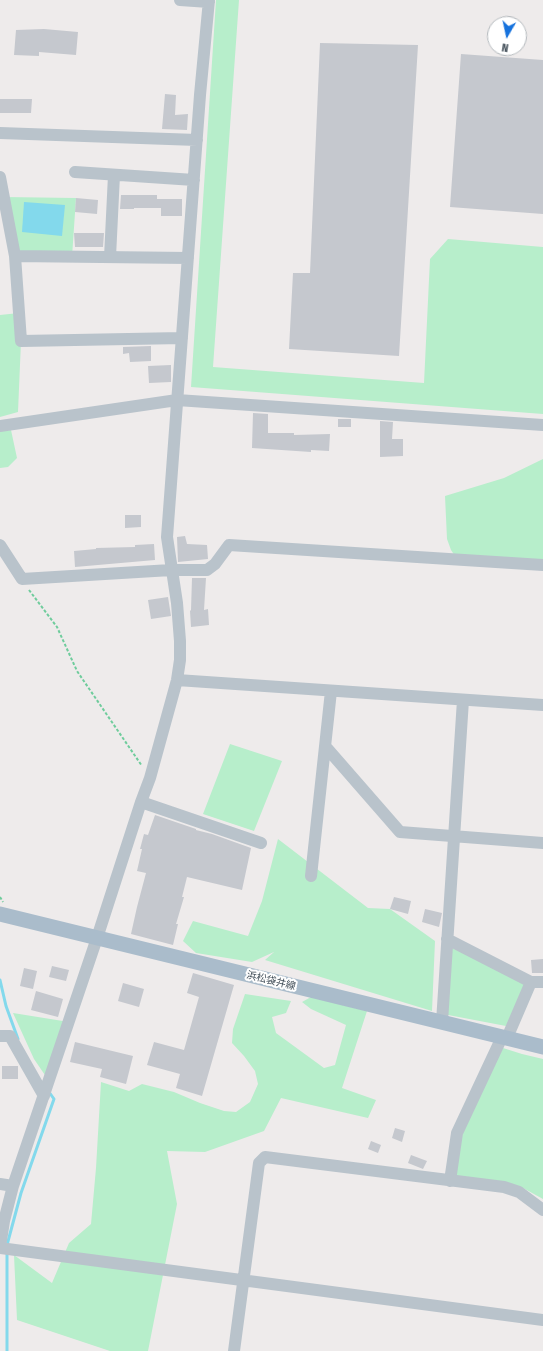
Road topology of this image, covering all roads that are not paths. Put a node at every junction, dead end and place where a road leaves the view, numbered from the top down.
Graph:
1 (180, 0) edge
2 (209, 1) edge
3 (0, 133) edge
4 (197, 140) junction
5 (75, 172) dead end
6 (114, 175) junction
7 (0, 177) edge
8 (194, 180) junction
9 (15, 256) junction
10 (110, 257) junction
11 (188, 258) junction
12 (182, 338) junction
13 (177, 400) junction
14 (543, 425) edge
15 (0, 426) edge
16 (0, 544) edge
17 (543, 565) edge
18 (171, 570) junction
19 (177, 680) junction
20 (331, 691) junction
21 (463, 700) junction
22 (543, 705) edge
23 (325, 746) junction
24 (141, 802) junction
25 (454, 836) junction
26 (261, 843) dead end
27 (543, 843) edge
28 (311, 876) dead end
29 (0, 914) edge
30 (97, 938) junction
31 (448, 939) junction
32 (537, 982) edge
33 (442, 1022) junction
34 (0, 1036) edge
35 (504, 1037) junction
36 (543, 1047) edge
37 (44, 1096) junction
38 (450, 1181) junction
39 (0, 1184) edge
40 (13, 1186) junction
41 (543, 1210) edge
42 (0, 1247) edge
43 (243, 1280) junction
44 (543, 1320) edge
45 (234, 1351) edge

1 - 2 street
2 - 4 street
3 - 4 street
4 - 8 street
5 - 6 street
6 - 8 street
6 - 10 street
7 - 9 street
8 - 11 street
9 - 10 street
9 - 12 street
10 - 11 street
11 - 12 street
12 - 13 street
13 - 14 street
13 - 15 street
13 - 18 street
16 - 18 street
17 - 18 street
18 - 19 street
19 - 20 street
19 - 24 street
20 - 21 street
20 - 23 street
21 - 22 street
21 - 25 street
23 - 25 street
23 - 28 street
24 - 26 street
24 - 30 street
25 - 27 street
25 - 31 street
29 - 30 main road, 浜松袋井線
30 - 33 main road, 浜松袋井線
30 - 37 street
31 - 32 street
31 - 33 street
32 - 35 street
33 - 35 main road, 浜松袋井線
34 - 37 street
35 - 36 main road, 浜松袋井線
35 - 38 street
37 - 40 street
38 - 41 street
38 - 43 street
39 - 40 street
40 - 42 street
42 - 43 street
43 - 44 street
43 - 45 street

